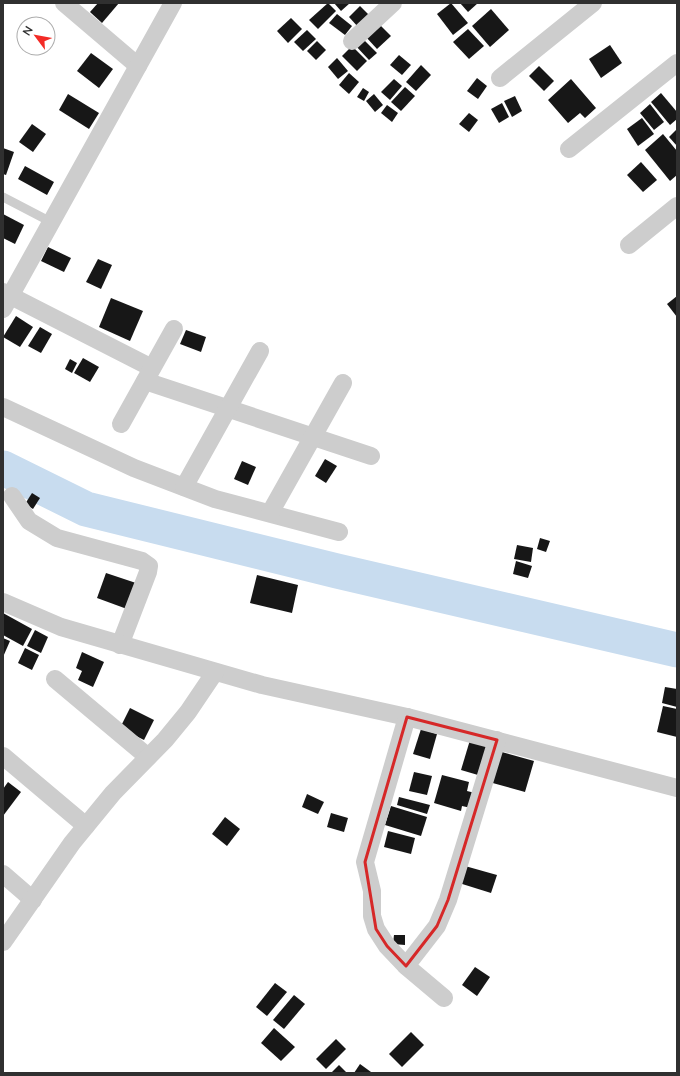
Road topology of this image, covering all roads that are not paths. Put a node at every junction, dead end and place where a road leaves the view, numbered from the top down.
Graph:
1 (64, 3) edge
2 (173, 3) edge
3 (593, 3) edge
4 (389, 4) edge
5 (352, 41) dead end
6 (677, 63) edge
7 (138, 66) junction
8 (500, 78) dead end
9 (569, 149) dead end
10 (3, 197) edge
11 (677, 206) edge
12 (51, 222) junction
13 (629, 244) dead end
14 (5, 299) edge
15 (174, 329) dead end
16 (260, 351) dead end
17 (149, 374) junction
18 (343, 384) dead end
19 (3, 407) edge
20 (227, 408) junction
21 (121, 424) dead end
22 (312, 437) junction
23 (371, 456) dead end
24 (184, 487) junction
25 (12, 496) dead end
26 (270, 514) junction
27 (339, 532) dead end
28 (3, 602) edge
29 (120, 645) junction
30 (215, 672) junction
31 (55, 679) dead end
32 (407, 717) junction
33 (497, 740) junction
34 (3, 756) edge
35 (148, 757) junction
36 (677, 788) edge
37 (86, 826) junction
38 (3, 874) edge
39 (33, 900) junction
40 (3, 942) edge
41 (406, 966) junction
42 (444, 998) dead end

1 - 7 street
2 - 7 street
3 - 8 street
4 - 5 street
6 - 9 street
7 - 12 street
10 - 12 lane
11 - 13 street
12 - 14 street
14 - 17 street
15 - 17 street
16 - 20 street
17 - 20 street
17 - 21 street
18 - 22 street
19 - 24 street
20 - 22 street
20 - 24 street
22 - 23 street
22 - 26 street
24 - 26 street
25 - 29 street
26 - 27 street
28 - 29 street
29 - 30 street
30 - 32 street
30 - 35 street
31 - 35 street
32 - 33 street
32 - 41 street
33 - 36 street
33 - 41 street
34 - 37 street
35 - 37 street
37 - 39 street
38 - 39 street
39 - 40 street
41 - 42 street

